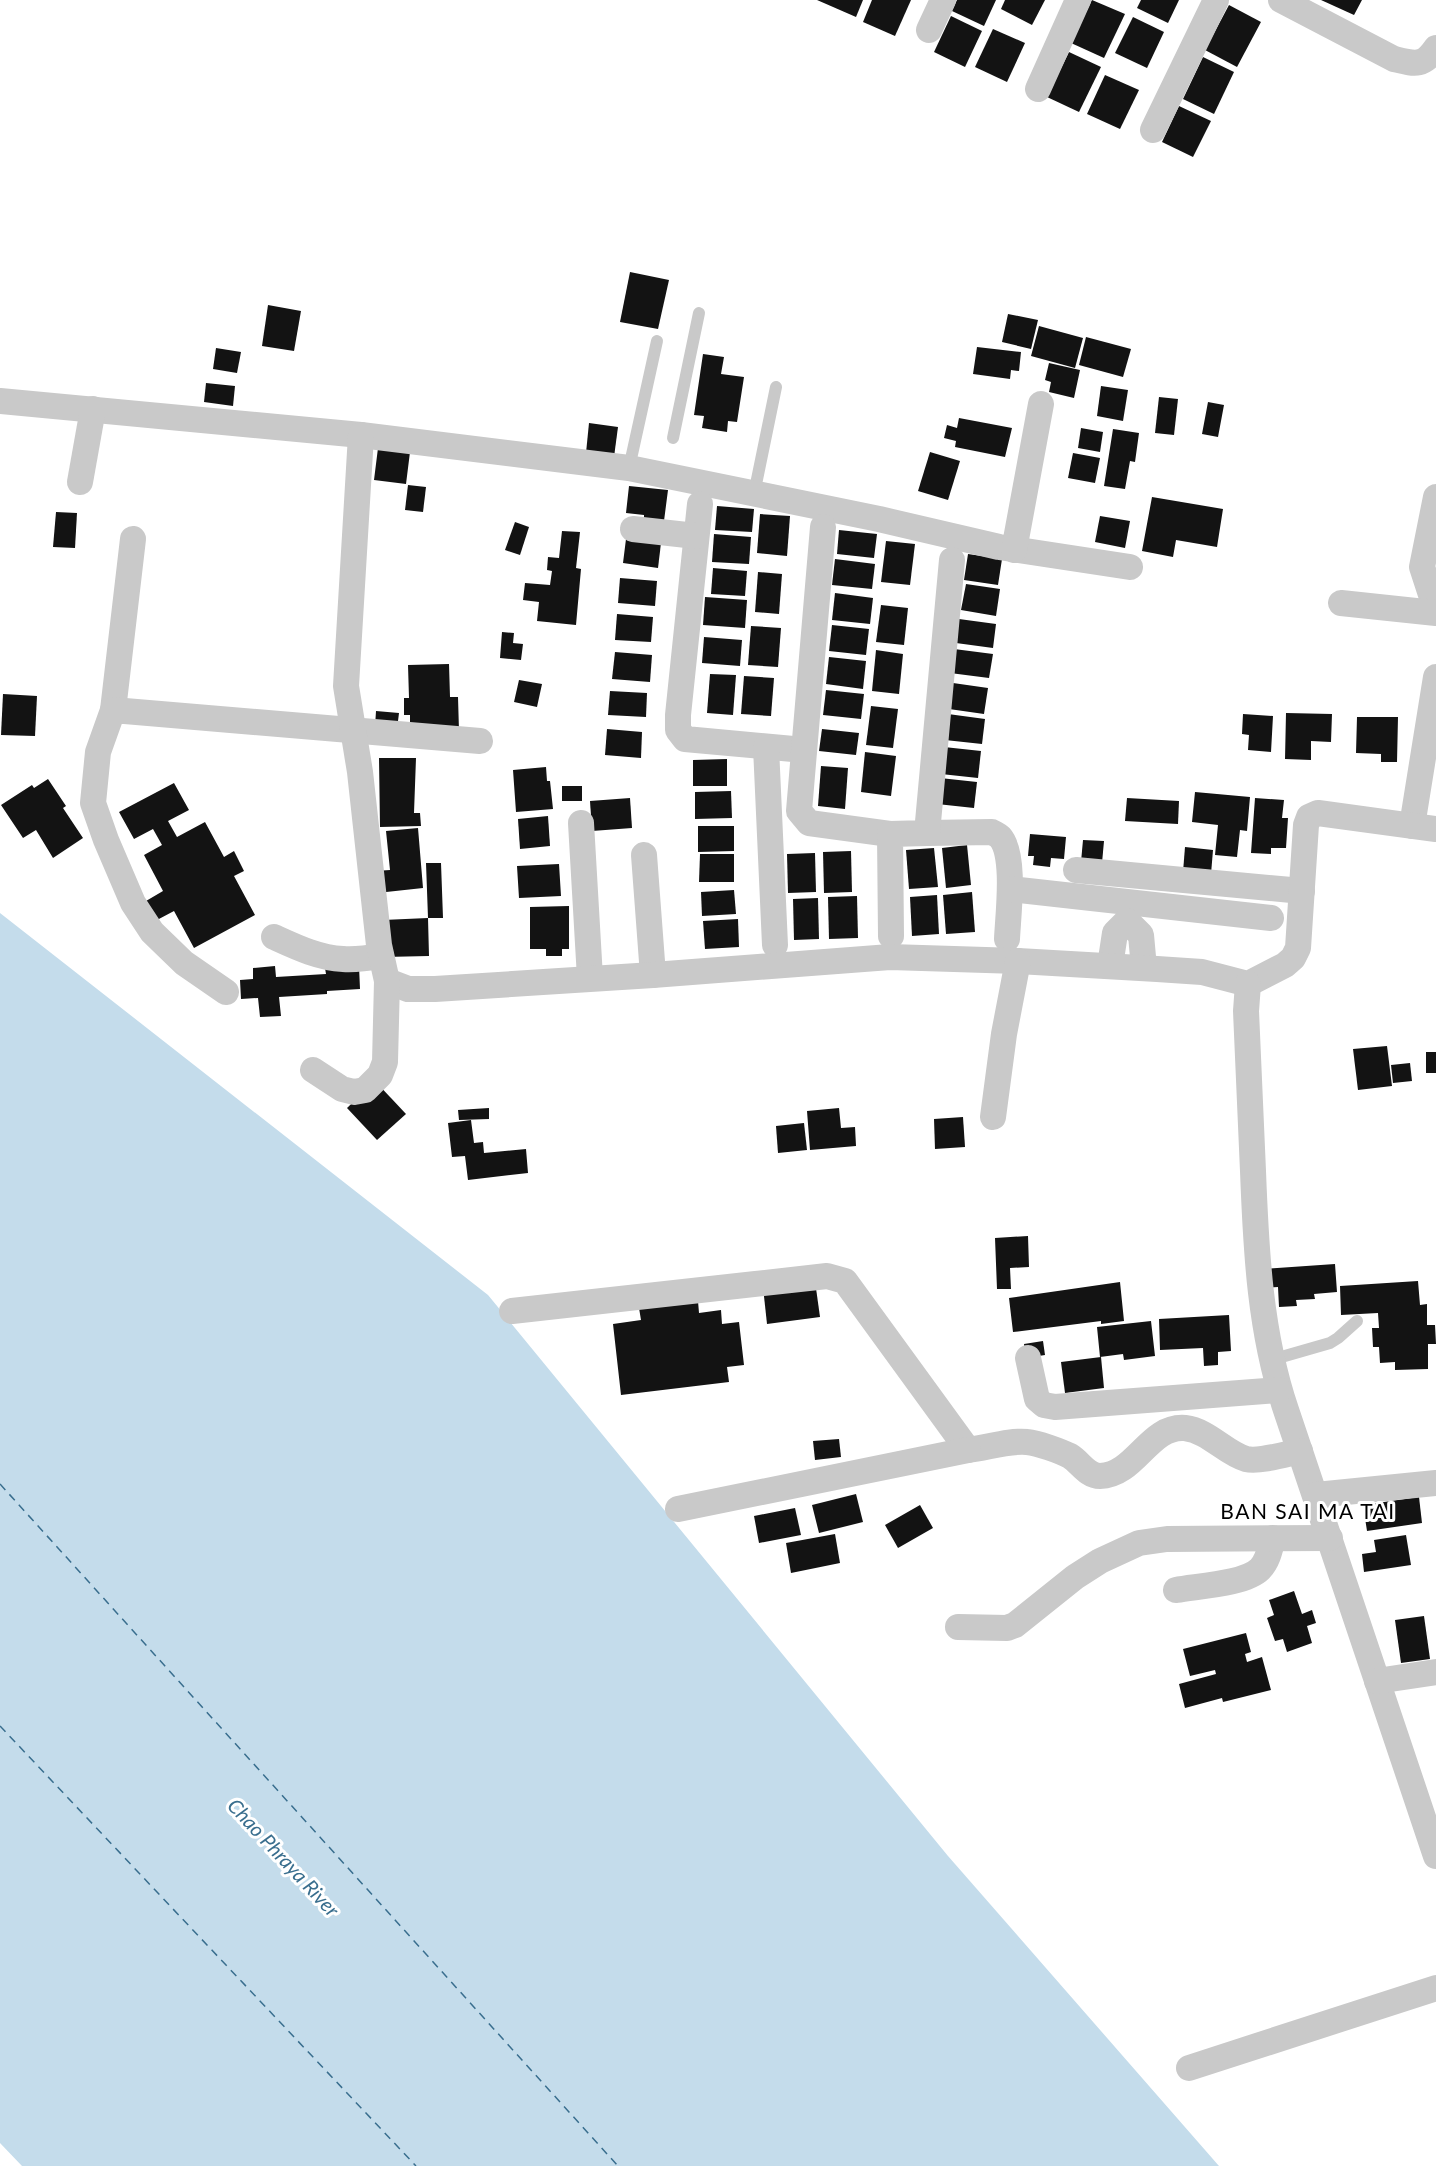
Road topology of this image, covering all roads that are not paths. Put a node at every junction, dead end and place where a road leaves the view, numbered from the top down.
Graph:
1 (943, 0) edge
2 (1078, 0) edge
3 (1216, 0) edge
4 (1281, 0) edge
5 (929, 30) dead end
6 (1436, 48) edge
7 (1038, 89) dead end
8 (1153, 130) dead end
9 (699, 312) dead end
10 (657, 341) dead end
11 (776, 387) dead end
12 (0, 401) edge
13 (1041, 404) dead end
14 (93, 409) junction
15 (360, 435) junction
16 (673, 438) dead end
17 (629, 468) junction
18 (80, 482) dead end
19 (754, 494) junction
20 (1436, 497) edge
21 (700, 504) dead end
22 (823, 527) dead end
23 (633, 529) dead end
24 (696, 536) junction
25 (133, 539) dead end
26 (1014, 550) junction
27 (952, 560) dead end
28 (1130, 567) dead end
29 (1341, 603) dead end
30 (1436, 611) edge
31 (1436, 683) edge
32 (114, 710) junction
33 (1433, 712) edge
34 (352, 731) junction
35 (480, 741) dead end
36 (766, 747) junction
37 (804, 750) junction
38 (581, 823) dead end
39 (1424, 827) edge
40 (927, 833) junction
41 (890, 834) junction
42 (644, 855) dead end
43 (1076, 870) dead end
44 (1010, 889) junction
45 (1302, 891) junction
46 (1127, 911) junction
47 (1271, 918) dead end
48 (891, 936) dead end
49 (274, 937) dead end
50 (775, 945) dead end
51 (1012, 950) junction
52 (1110, 966) junction
53 (1144, 968) junction
54 (384, 969) junction
55 (653, 975) junction
56 (590, 978) junction
57 (1248, 984) junction
58 (226, 992) dead end
59 (313, 1070) dead end
60 (993, 1117) dead end
61 (512, 1311) dead end
62 (1357, 1321) dead end
63 (1028, 1358) dead end
64 (1272, 1360) junction
65 (1279, 1389) junction
66 (968, 1450) junction
67 (1300, 1451) junction
68 (1436, 1483) edge
69 (1316, 1495) junction
70 (678, 1509) dead end
71 (1273, 1538) junction
72 (1330, 1538) junction
73 (1176, 1590) dead end
74 (958, 1627) dead end
75 (1436, 1672) edge
76 (1377, 1681) junction
77 (1436, 1856) edge
78 (1436, 1988) edge
79 (1189, 2068) dead end

1 - 5 street
2 - 7 street
3 - 8 street
4 - 6 street
9 - 16 lane
10 - 17 lane
11 - 19 lane
12 - 14 street
13 - 26 street
14 - 15 street
14 - 18 street
15 - 17 street
15 - 34 street
17 - 19 street
19 - 26 street
20 - 30 street
21 - 24 street
22 - 37 street
23 - 24 street
24 - 36 street
25 - 32 street
26 - 28 street
27 - 40 street
29 - 30 street
31 - 33 street
32 - 34 street
32 - 58 street
33 - 39 street
34 - 35 street
34 - 54 street
36 - 37 street
36 - 50 street
37 - 41 street
38 - 56 street
39 - 45 street
40 - 41 street
40 - 44 street
41 - 48 street
42 - 55 street
43 - 45 street
44 - 46 street
44 - 51 street
45 - 57 street
46 - 47 street
46 - 52 street
46 - 53 street
49 - 54 street
51 - 52 street
51 - 55 street
51 - 60 street
52 - 53 street
53 - 57 street
54 - 56 street
54 - 59 street
55 - 56 street
57 - 64 street
61 - 66 street
62 - 64 lane
63 - 65 street
64 - 65 street
65 - 67 street
66 - 67 street
66 - 70 street
67 - 69 street
68 - 69 street
69 - 72 street
71 - 72 street
71 - 73 street
71 - 74 street
72 - 76 street
75 - 76 street
76 - 77 street
78 - 79 street

